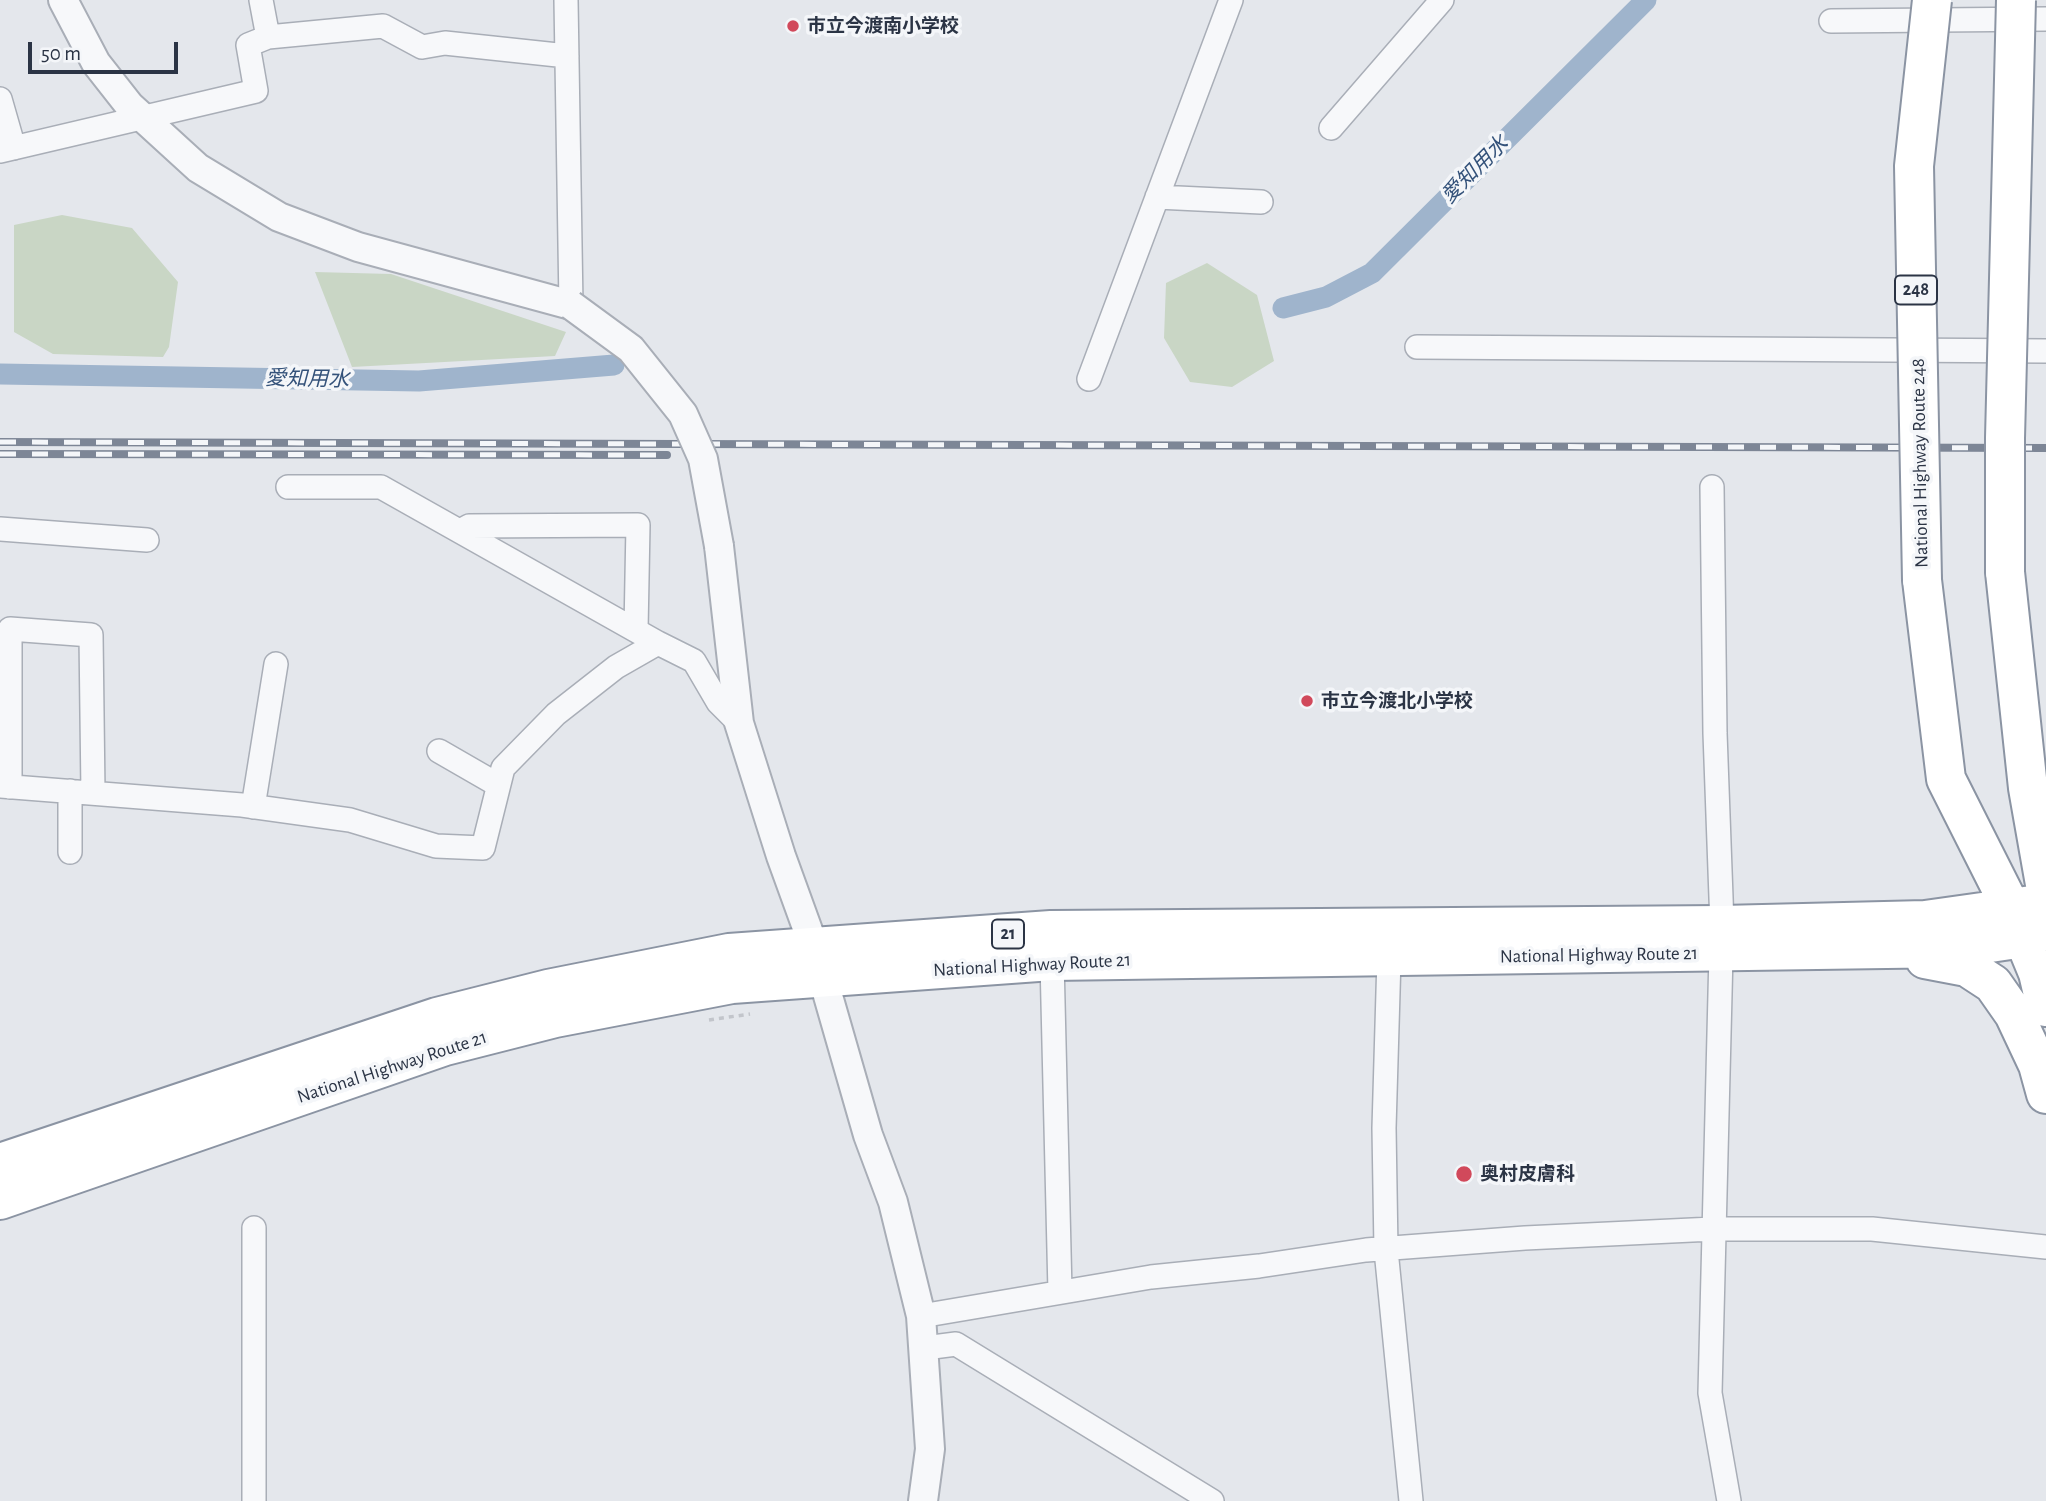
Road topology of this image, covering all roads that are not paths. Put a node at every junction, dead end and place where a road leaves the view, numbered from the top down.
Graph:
1 (62, 0) edge
2 (261, 0) edge
3 (566, 0) edge
4 (1231, 0) edge
5 (1442, 0) edge
6 (1932, 0) edge
7 (2016, 0) edge
8 (2046, 19) edge
9 (1830, 21) dead end
10 (268, 37) junction
11 (567, 56) junction
12 (0, 99) edge
13 (144, 118) junction
14 (1331, 128) dead end
15 (7, 150) edge
16 (1157, 197) junction
17 (1261, 202) dead end
18 (571, 305) junction
19 (1417, 346) dead end
20 (2046, 351) edge
21 (1089, 379) dead end
22 (288, 487) dead end
23 (1712, 487) dead end
24 (0, 529) edge
25 (460, 531) junction
26 (147, 540) dead end
27 (636, 631) junction
28 (658, 643) junction
29 (276, 664) dead end
30 (738, 723) junction
31 (439, 751) dead end
32 (498, 785) junction
33 (5, 786) edge
34 (81, 792) junction
35 (253, 807) junction
36 (1978, 846) junction
37 (70, 852) dead end
38 (2046, 890) edge
39 (2032, 920) edge
40 (1794, 936) junction
41 (1722, 939) junction
42 (1389, 958) junction
43 (1052, 961) junction
44 (818, 962) junction
45 (2046, 1007) edge
46 (2046, 1094) edge
47 (0, 1163) edge
48 (0, 1200) edge
49 (254, 1228) dead end
50 (1713, 1229) junction
51 (2046, 1247) edge
52 (1386, 1250) junction
53 (1060, 1292) junction
54 (921, 1316) junction
55 (925, 1348) junction
56 (254, 1501) edge
57 (923, 1501) edge
58 (1212, 1501) edge
59 (1411, 1501) edge
60 (1729, 1501) edge

1 - 13 street
2 - 10 street
3 - 11 street
4 - 16 street
5 - 14 street
6 - 36 highway, National Highway Route 248 / 248, bridge
7 - 38 highway, bridge
8 - 9 street
10 - 11 street
10 - 13 street
11 - 18 street
12 - 15 street
13 - 15 street
13 - 18 street
16 - 17 street
16 - 21 street
18 - 30 street, bridge
19 - 20 street
22 - 25 street
23 - 41 street
24 - 26 street
25 - 27 street
25 - 27 street
27 - 28 street
28 - 30 street
28 - 32 street
29 - 35 street
30 - 44 street
31 - 32 street
32 - 35 street
33 - 34 street
33 - 34 street
34 - 35 street
34 - 37 street
36 - 39 highway, National Highway Route 248 / 248
36 - 40 highway
39 - 40 highway, National Highway Route 21 / 21
39 - 45 highway
40 - 41 highway, National Highway Route 21 / 21
40 - 46 highway
41 - 42 highway, National Highway Route 21 / 21
41 - 44 highway, National Highway Route 21 / 21
41 - 50 street
42 - 43 highway, National Highway Route 21 / 21
42 - 52 street
43 - 44 highway, National Highway Route 21 / 21
43 - 53 street
44 - 47 highway, National Highway Route 21 / 21
44 - 48 highway, National Highway Route 21 / 21
44 - 54 street
49 - 56 street
50 - 51 street
50 - 52 street
50 - 60 street
52 - 53 street
52 - 59 street
53 - 54 street
54 - 55 street
55 - 57 street
55 - 58 street

